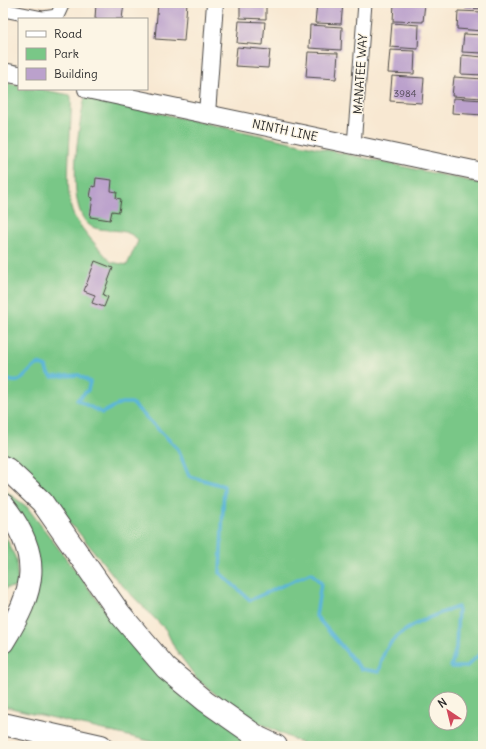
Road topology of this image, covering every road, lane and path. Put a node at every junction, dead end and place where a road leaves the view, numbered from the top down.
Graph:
1 (63, 3) edge
2 (214, 3) edge
3 (365, 3) edge
4 (3, 10) edge
5 (3, 72) edge
6 (18, 75) edge
7 (92, 90) edge
8 (208, 114) junction
9 (354, 145) junction
10 (483, 172) edge
11 (3, 467) edge
12 (3, 506) edge
13 (3, 642) edge
14 (3, 724) edge
15 (101, 746) edge
16 (276, 746) edge

1 - 4 street
2 - 8 street
3 - 9 street, MANATEE WAY
5 - 6 main road
7 - 8 main road, NINTH LINE
8 - 9 main road, NINTH LINE
9 - 10 main road, NINTH LINE
11 - 16 highway
12 - 13 highway
14 - 15 highway

